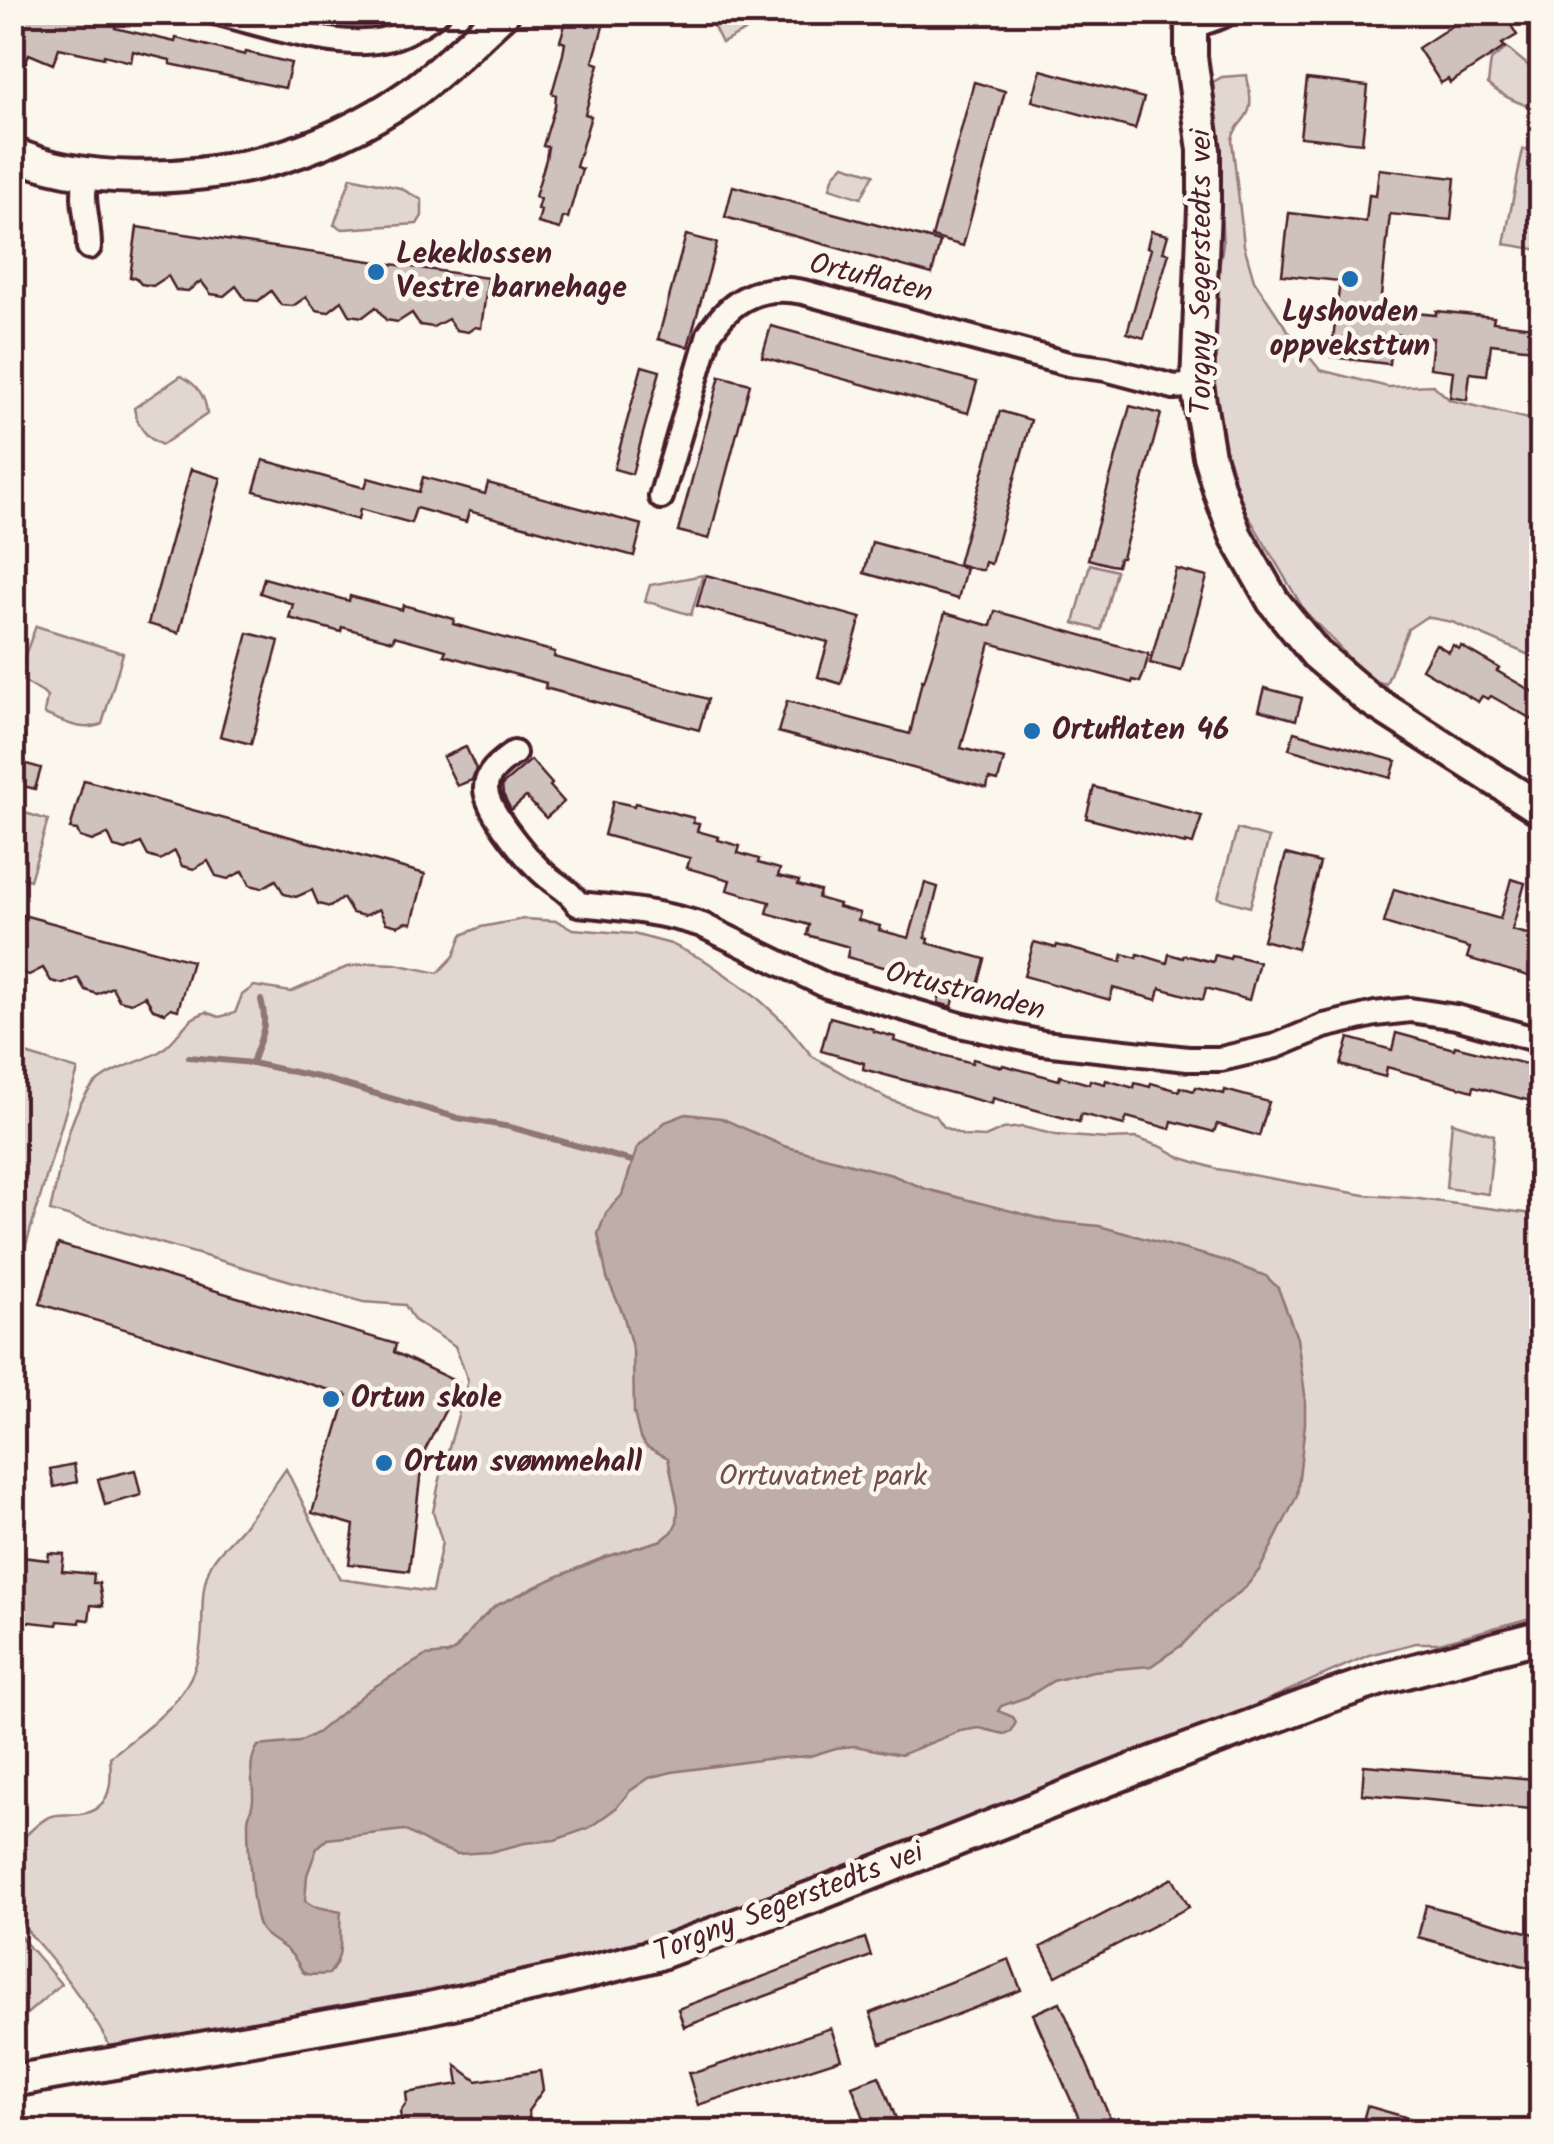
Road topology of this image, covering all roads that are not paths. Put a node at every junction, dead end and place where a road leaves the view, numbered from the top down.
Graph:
1 (214, 12) edge
2 (438, 12) edge
3 (504, 12) edge
4 (1221, 12) edge
5 (1184, 18) edge
6 (16, 156) edge
7 (78, 171) junction
8 (89, 247) dead end
9 (1197, 385) junction
10 (661, 497) dead end
11 (514, 753) dead end
12 (1542, 810) edge
13 (1542, 1041) edge
14 (1542, 1636) edge
15 (12, 2081) edge

1 - 2 street
3 - 7 main road
4 - 5 main road
5 - 9 main road, Torgny Segerstedts vei
6 - 7 main road
7 - 8 street
9 - 10 street, Ortuflaten
9 - 12 main road, Torgny Segerstedts vei
11 - 13 street, Ortustranden
14 - 15 main road, Torgny Segerstedts vei

